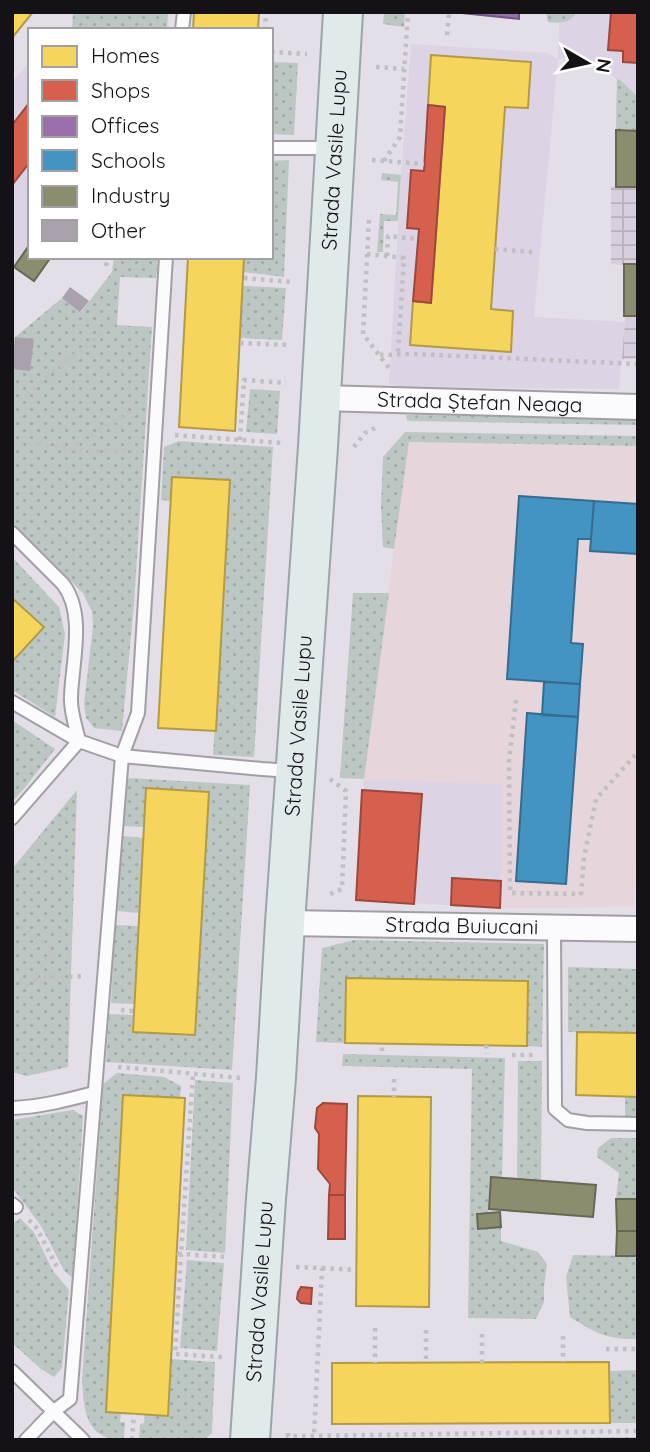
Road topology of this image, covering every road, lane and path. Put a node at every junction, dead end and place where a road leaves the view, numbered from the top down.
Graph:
1 (343, 12) edge
2 (408, 12) edge
3 (449, 12) edge
4 (447, 35) dead end
5 (273, 52) edge
6 (308, 54) dead end
7 (377, 55) dead end
8 (404, 69) junction
9 (273, 148) edge
10 (335, 148) junction
11 (372, 160) dead end
12 (384, 161) junction
13 (424, 164) dead end
14 (369, 214) dead end
15 (418, 239) dead end
16 (495, 249) dead end
17 (531, 252) dead end
18 (367, 254) junction
19 (387, 256) junction
20 (108, 259) edge
21 (166, 259) edge
22 (106, 266) dead end
23 (243, 278) dead end
24 (292, 282) dead end
25 (118, 320) dead end
26 (240, 343) dead end
27 (288, 345) dead end
28 (379, 355) junction
29 (398, 355) junction
30 (638, 364) edge
31 (389, 368) dead end
32 (286, 383) dead end
33 (158, 395) junction
34 (321, 398) junction
35 (12, 403) edge
36 (638, 407) edge
37 (384, 424) dead end
38 (155, 434) junction
39 (240, 440) junction
40 (12, 441) edge
41 (282, 443) dead end
42 (69, 449) junction
43 (155, 449) junction
44 (352, 449) dead end
45 (12, 533) edge
46 (516, 700) dead end
47 (12, 702) edge
48 (79, 741) junction
49 (638, 752) edge
50 (122, 756) junction
51 (312, 774) junction
52 (12, 818) edge
53 (581, 894) junction
54 (320, 900) dead end
55 (12, 923) edge
56 (285, 923) junction
57 (566, 928) junction
58 (638, 929) edge
59 (12, 976) edge
60 (104, 976) junction
61 (35, 978) junction
62 (382, 1043) dead end
63 (486, 1045) dead end
64 (382, 1051) dead end
65 (487, 1054) dead end
66 (96, 1065) junction
67 (193, 1073) junction
68 (241, 1078) dead end
69 (394, 1079) dead end
70 (94, 1093) junction
71 (394, 1097) dead end
72 (65, 1100) junction
73 (12, 1108) edge
74 (638, 1124) edge
75 (12, 1168) edge
76 (14, 1206) edge
77 (179, 1254) junction
78 (229, 1257) dead end
79 (296, 1268) dead end
80 (322, 1268) junction
81 (356, 1270) dead end
82 (79, 1290) junction
83 (375, 1328) dead end
84 (426, 1330) dead end
85 (482, 1331) dead end
86 (563, 1336) dead end
87 (606, 1349) dead end
88 (638, 1349) edge
89 (222, 1357) dead end
90 (563, 1362) dead end
91 (375, 1363) dead end
92 (426, 1363) dead end
93 (482, 1363) dead end
94 (12, 1371) edge
95 (54, 1412) junction
96 (134, 1414) dead end
97 (638, 1431) edge
98 (288, 1436) dead end
99 (314, 1436) junction
100 (26, 1440) edge
101 (83, 1440) edge
102 (132, 1440) edge
103 (250, 1440) edge

1 - 10 main road, Strada Vasile Lupu
2 - 8 path
3 - 4 path
5 - 6 path
7 - 8 path
8 - 12 path
9 - 10 lane
10 - 34 main road, Strada Vasile Lupu
11 - 12 path
12 - 13 path
14 - 18 path
15 - 19 path
16 - 17 path
18 - 19 path
18 - 28 path
19 - 29 path
20 - 22 path
21 - 33 lane
23 - 24 path
25 - 35 path
26 - 27 path
28 - 29 path
28 - 31 path
29 - 30 path
32 - 39 path
33 - 38 lane
33 - 42 path
34 - 36 street, Strada Ștefan Neaga
34 - 51 main road, Strada Vasile Lupu
37 - 44 path
38 - 39 path
38 - 43 lane
39 - 41 path
40 - 42 path
42 - 43 path
43 - 50 lane
45 - 48 lane
46 - 53 path
47 - 48 lane
48 - 50 lane
48 - 52 lane
49 - 53 path
50 - 51 lane
50 - 60 lane
51 - 54 path
51 - 56 main road, Strada Vasile Lupu
53 - 57 path
55 - 61 path
56 - 57 street, Strada Buiucani
56 - 103 main road, Strada Vasile Lupu
57 - 58 street, Strada Buiucani
57 - 74 lane
59 - 61 path
60 - 61 path
60 - 66 lane
62 - 64 path
63 - 65 path
66 - 67 path
66 - 70 lane
67 - 68 path
67 - 77 path
69 - 71 path
70 - 72 lane
70 - 82 lane
72 - 73 lane
72 - 75 path
76 - 82 path
77 - 78 path
77 - 89 path
79 - 80 path
80 - 81 path
80 - 99 path
82 - 95 lane
83 - 91 path
84 - 92 path
85 - 93 path
86 - 90 path
87 - 88 path
94 - 95 lane
95 - 100 lane
95 - 101 lane
96 - 102 path
97 - 99 path
98 - 99 path

